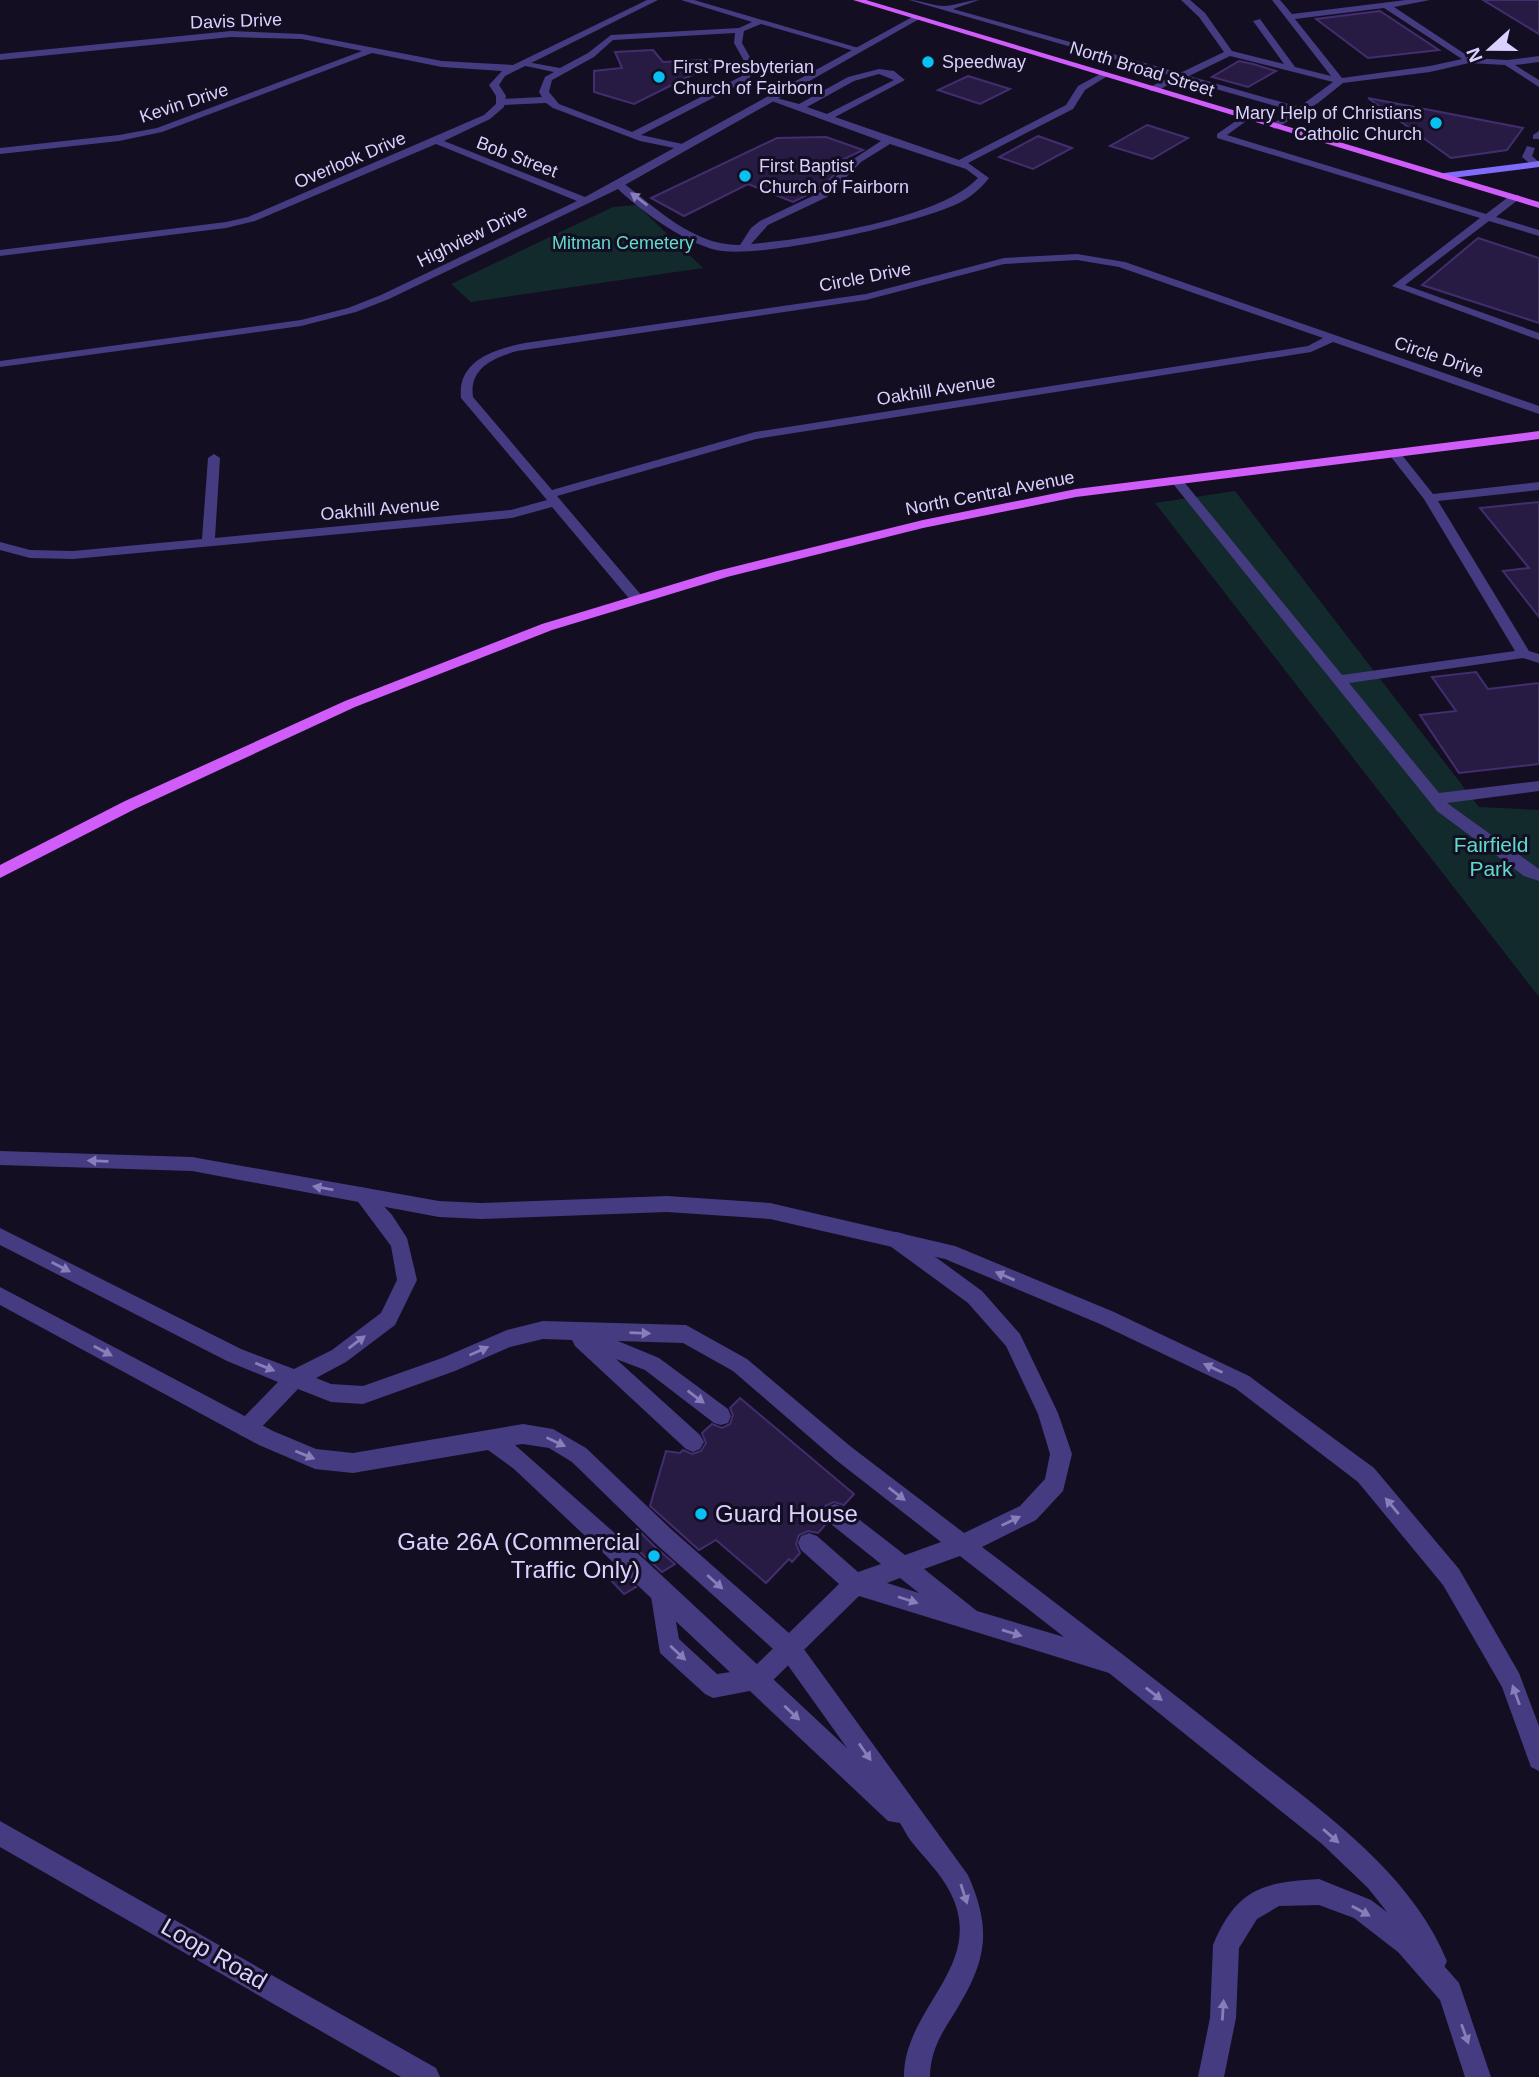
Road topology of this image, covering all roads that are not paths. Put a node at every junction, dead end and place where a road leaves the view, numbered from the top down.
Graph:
1 (625, 0) edge
2 (685, 0) edge
3 (857, 0) edge
4 (913, 0) edge
5 (975, 0) edge
6 (1185, 0) edge
7 (1276, 0) edge
8 (1426, 0) edge
9 (650, 2) edge
10 (1386, 5) junction
11 (943, 9) junction
12 (1290, 17) junction
13 (917, 18) junction
14 (761, 21) junction
15 (1257, 21) dead end
16 (740, 30) junction
17 (586, 33) junction
18 (607, 40) junction
19 (858, 49) junction
20 (369, 51) junction
21 (1229, 53) junction
22 (0, 57) edge
23 (1539, 59) edge
24 (1469, 60) junction
25 (524, 63) junction
26 (1507, 63) junction
27 (513, 68) junction
28 (1292, 69) junction
29 (560, 71) junction
30 (1105, 75) junction
31 (1178, 76) junction
32 (1340, 80) junction
33 (1539, 83) edge
34 (1153, 89) junction
35 (772, 98) junction
36 (548, 100) junction
37 (502, 102) junction
38 (800, 107) junction
39 (1300, 110) junction
40 (828, 117) junction
41 (1246, 117) junction
42 (1275, 126) junction
43 (633, 135) junction
44 (889, 140) junction
45 (436, 141) junction
46 (684, 147) junction
47 (1530, 148) dead end
48 (0, 151) edge
49 (959, 164) junction
50 (1538, 164) edge
51 (1444, 176) junction
52 (618, 184) junction
53 (1515, 197) junction
54 (586, 201) junction
55 (1539, 205) edge
56 (1488, 218) junction
57 (1539, 233) edge
58 (744, 247) junction
59 (0, 253) edge
60 (1539, 337) edge
61 (1332, 338) junction
62 (0, 365) edge
63 (1539, 410) edge
64 (1539, 435) edge
65 (1394, 453) junction
66 (214, 458) dead end
67 (1176, 480) junction
68 (1539, 486) edge
69 (1430, 498) junction
70 (551, 499) junction
71 (208, 542) junction
72 (0, 546) edge
73 (637, 599) junction
74 (1524, 654) junction
75 (1539, 659) edge
76 (1337, 680) junction
77 (1539, 786) edge
78 (1435, 799) junction
79 (0, 872) edge
80 (1539, 875) edge
81 (0, 1158) edge
82 (362, 1195) junction
83 (0, 1236) edge
84 (897, 1240) junction
85 (0, 1295) edge
86 (572, 1331) junction
87 (294, 1379) junction
88 (721, 1416) dead end
89 (247, 1428) junction
90 (490, 1439) junction
91 (693, 1442) dead end
92 (835, 1514) dead end
93 (809, 1543) dead end
94 (962, 1545) junction
95 (904, 1566) junction
96 (855, 1584) junction
97 (661, 1590) junction
98 (971, 1620) junction
99 (790, 1648) junction
100 (1118, 1665) junction
101 (757, 1680) junction
102 (1539, 1759) edge
103 (0, 1833) edge
104 (926, 1839) junction
105 (1450, 1992) junction
106 (427, 2077) edge
107 (917, 2077) edge
108 (1212, 2077) edge
109 (1478, 2077) edge

1 - 9 street
2 - 14 street
3 - 13 main road, North Broad Street
4 - 11 street
5 - 11 street, Highview Drive
6 - 21 street
7 - 12 street
8 - 10 street
9 - 17 street
10 - 12 street
10 - 24 street
11 - 13 street, Highview Drive
11 - 31 street
12 - 32 street
13 - 19 street, Highview Drive
13 - 30 main road, North Broad Street
14 - 16 street
14 - 19 street
15 - 28 street
16 - 18 street
16 - 43 street
17 - 18 street
17 - 25 street
18 - 29 street
19 - 35 street, Highview Drive
20 - 22 street, Davis Drive
20 - 27 street, Davis Drive
20 - 48 street, Kevin Drive
21 - 28 street
21 - 31 street
23 - 26 street
24 - 26 street
24 - 32 street
25 - 27 street
25 - 29 street
26 - 33 street
27 - 37 street
28 - 32 street
29 - 36 street
30 - 34 main road, North Broad Street
30 - 49 street
31 - 34 street
31 - 39 street
32 - 39 street
34 - 41 main road, North Broad Street
35 - 38 street
35 - 46 street, Highview Drive
36 - 37 street
36 - 43 street
37 - 45 street, Overlook Drive
38 - 40 street
38 - 40 street
39 - 42 street
40 - 44 street
41 - 42 main road, North Broad Street
41 - 56 street
42 - 51 main road, North Broad Street
43 - 46 street
44 - 49 street
44 - 58 street
45 - 54 street, Bob Street
45 - 59 street, Overlook Drive
46 - 52 street, Highview Drive
47 - 50 street
49 - 58 street
50 - 51 main road
51 - 53 main road, North Broad Street
52 - 54 street, Highview Drive
58 -> 52 street
53 - 55 main road, North Broad Street
53 - 56 street
54 - 62 street, Highview Drive
56 - 57 street
56 - 60 street
61 - 63 street, Circle Drive
61 - 70 street, Oakhill Avenue
61 - 70 street, Circle Drive
64 - 65 main road, North Central Avenue
65 - 67 main road, North Central Avenue
65 - 69 street
66 - 71 street
67 - 73 main road, North Central Avenue
67 - 76 street
68 - 69 street
69 - 74 street
70 - 71 street, Oakhill Avenue
70 - 73 street, Circle Drive
71 - 72 street, Oakhill Avenue
73 - 79 main road, North Central Avenue
74 - 75 street
74 - 76 street
76 - 78 street
77 - 78 street
78 - 80 street
82 -> 81 street
82 - 84 street
87 -> 82 street
83 -> 87 street
94 -> 84 street
102 -> 84 street
85 -> 89 street
87 -> 86 street
86 -> 88 street
86 - 91 street
86 -> 94 street
87 - 89 street
89 -> 90 street
90 - 97 street
90 -> 99 street
92 - 95 street
93 - 96 street
94 - 95 street
94 - 100 street
95 - 96 street
95 - 98 street
96 -> 98 street
96 - 99 street
97 - 101 street
97 -> 101 street
98 -> 100 street
99 - 101 street
99 -> 104 street
100 -> 105 street
101 -> 104 street
103 - 106 street, Loop Road
104 -> 107 street
108 -> 105 street
105 -> 109 street

